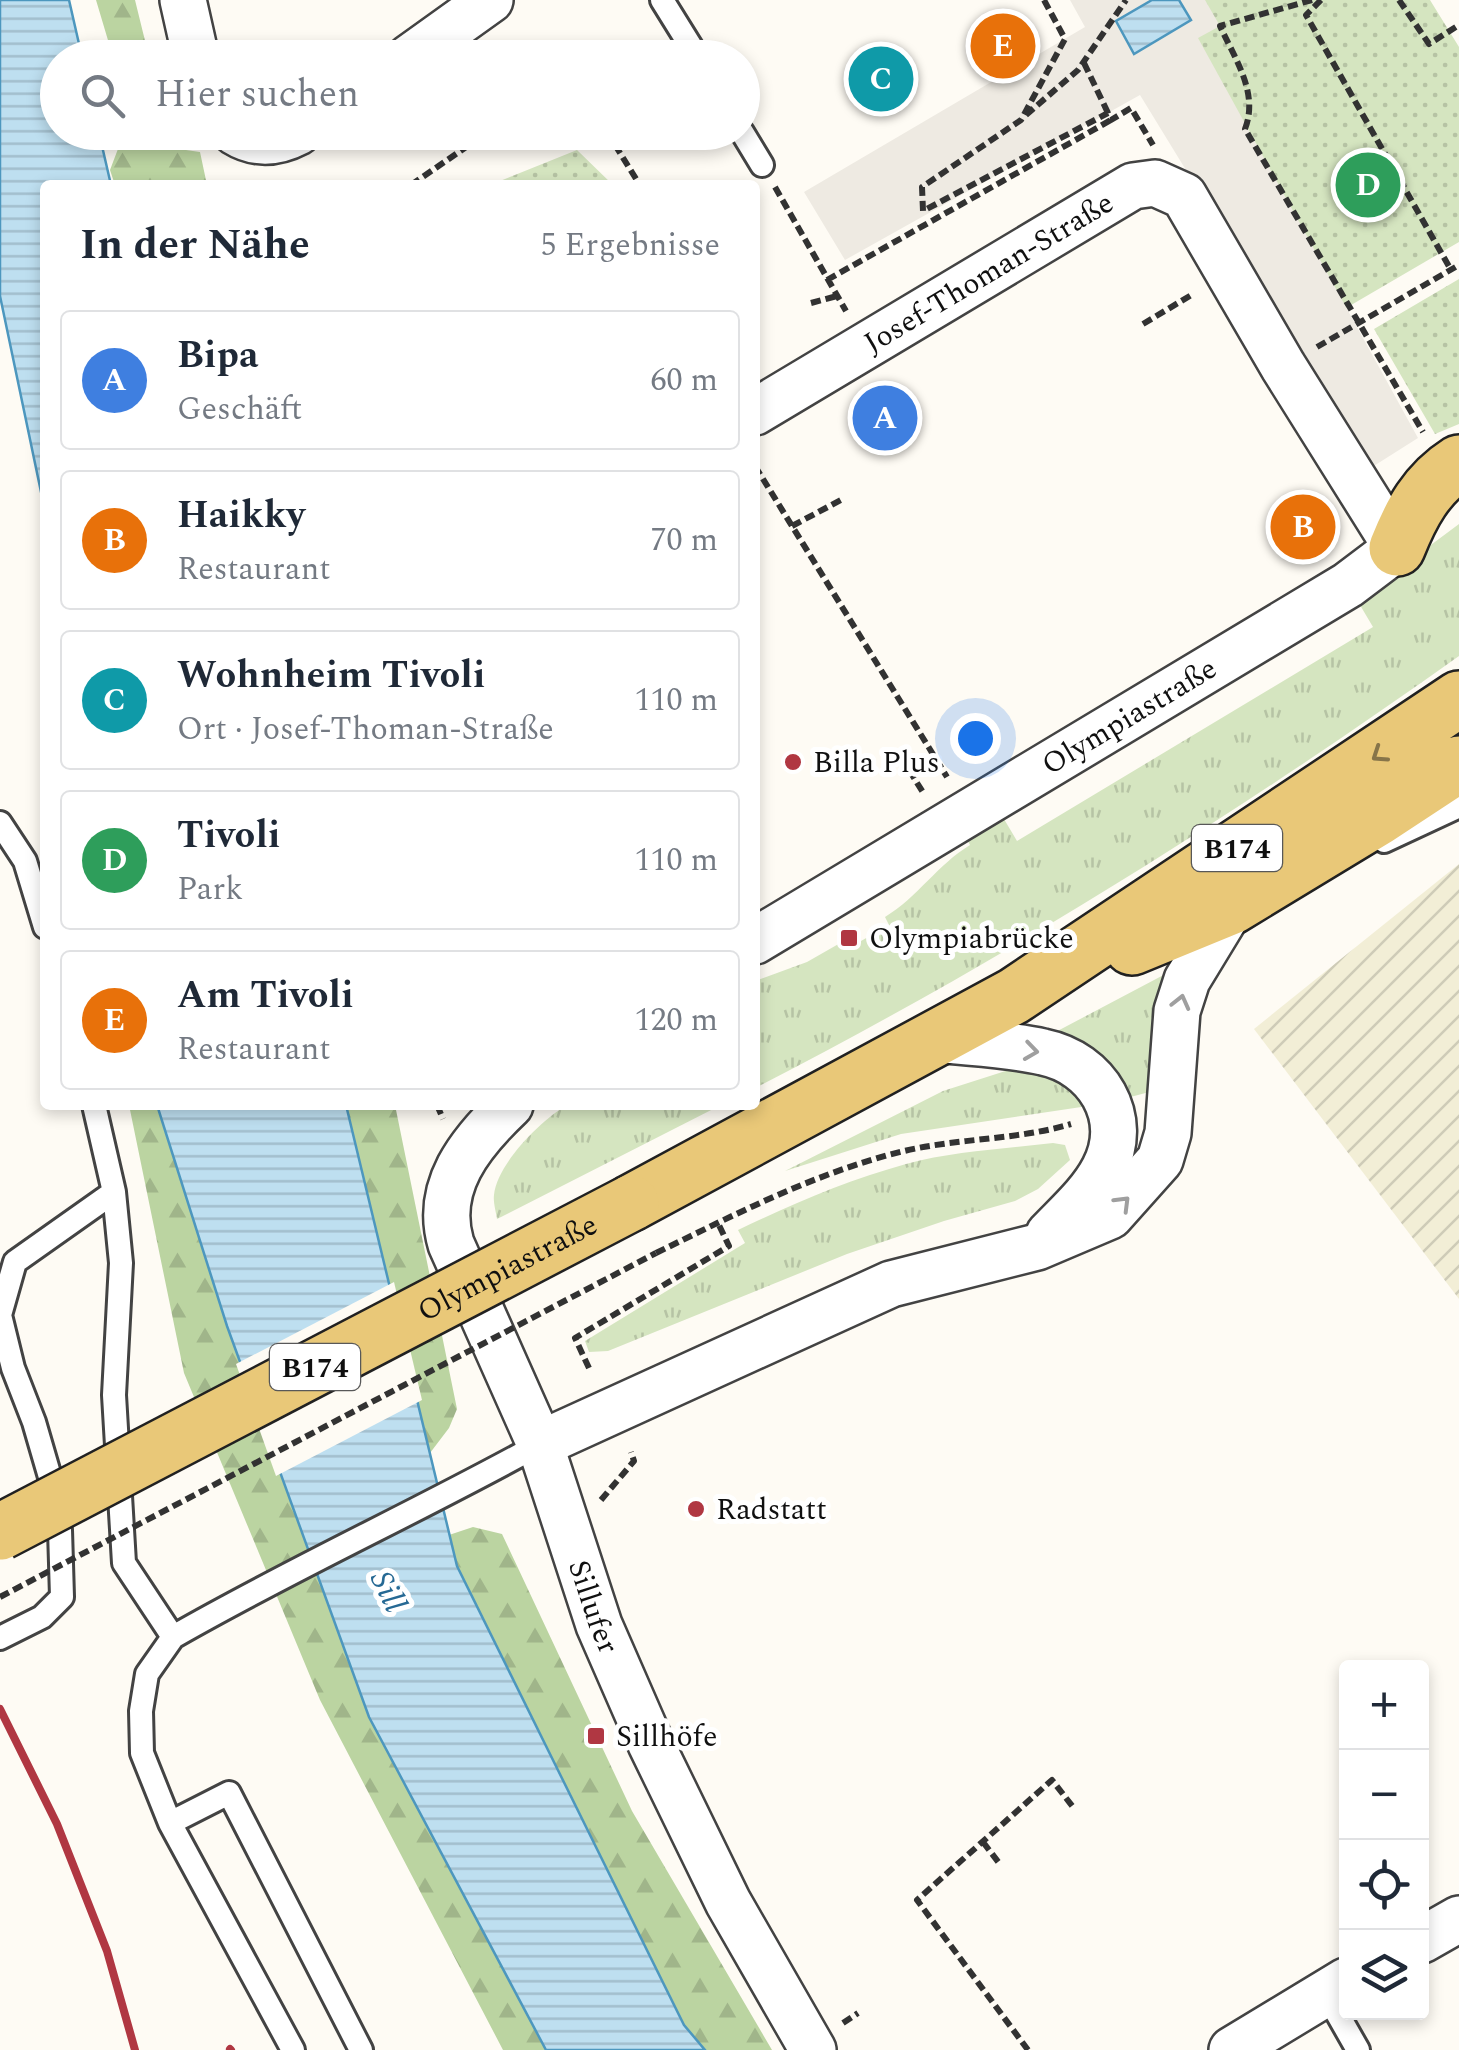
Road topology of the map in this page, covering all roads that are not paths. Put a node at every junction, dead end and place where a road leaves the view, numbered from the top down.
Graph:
1 (183, 0) edge
2 (490, 0) edge
3 (662, 0) edge
4 (192, 40) edge
5 (434, 40) edge
6 (687, 40) edge
7 (753, 150) edge
8 (762, 165) road end
9 (760, 409) edge
10 (1446, 455) edge
11 (1459, 507) edge
12 (1397, 548) junction
13 (1459, 699) edge
14 (1459, 764) edge
15 (1459, 806) edge
16 (0, 822) edge
17 (1241, 900) junction
18 (40, 910) edge
19 (760, 938) edge
20 (1014, 996) junction
21 (935, 1039) junction
22 (95, 1110) edge
23 (505, 1110) edge
24 (114, 1192) junction
25 (1037, 1247) junction
26 (540, 1444) junction
27 (0, 1532) edge
28 (173, 1637) junction
29 (0, 1638) edge
30 (170, 1823) junction
31 (1459, 1919) edge
32 (1429, 1936) edge
33 (1336, 1986) edge
34 (827, 2037) edge
35 (293, 2050) edge
36 (361, 2050) edge
37 (1232, 2050) edge
38 (1358, 2050) edge

1 - 4 street
2 - 5 street
3 - 6 lane
7 - 8 lane
9 - 12 street, Josef-Thoman-Straße
10 - 12 main road
11 - 12 main road
12 - 19 street, Olympiastraße
13 -> 20 main road, Olympiastraße / B174
14 - 17 main road, Olympiastraße / B174
15 - 17 lane
16 - 18 lane
17 - 20 main road, Olympiastraße / B174
25 -> 17 street
20 - 21 main road, Olympiastraße / B174
21 -> 25 street
21 - 27 main road, Olympiastraße / B174, bridge
22 - 24 lane
23 - 26 street, Sillufer
24 - 28 lane
24 - 29 lane
25 - 26 street
26 - 28 lane
26 - 34 street, Sillufer
28 - 30 lane
30 - 35 lane
30 - 36 lane
31 - 32 street
33 - 37 street
33 - 38 lane

